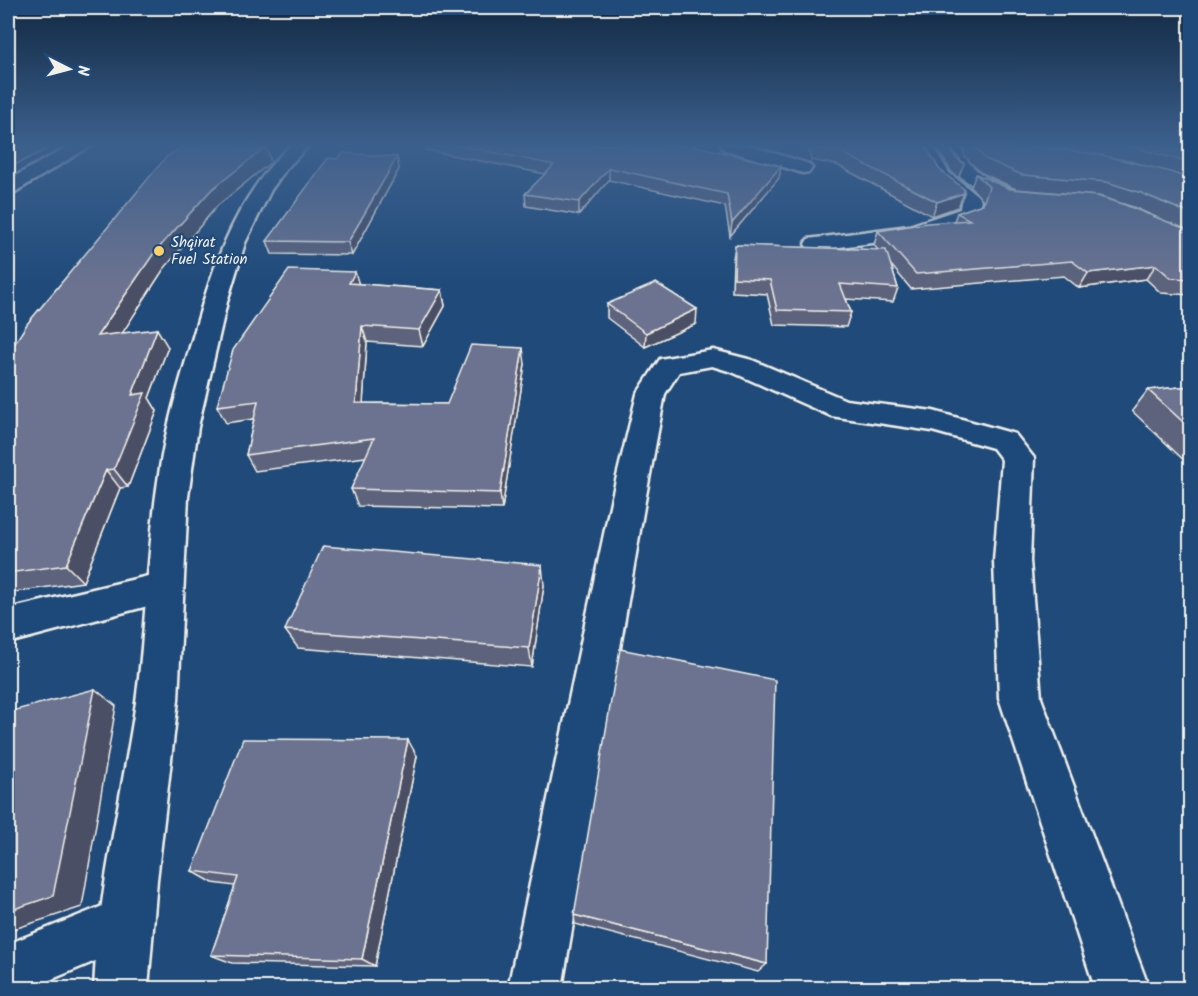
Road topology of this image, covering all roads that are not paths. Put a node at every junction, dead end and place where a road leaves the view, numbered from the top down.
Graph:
1 (262, 191) edge
2 (958, 191) edge
3 (1000, 191) edge
4 (1032, 197) edge
5 (816, 244) dead end
6 (165, 587) junction
7 (8, 626) edge
8 (125, 923) junction
9 (8, 971) edge
10 (121, 988) edge
11 (535, 988) edge
12 (1122, 988) edge

1 - 6 street
2 - 5 street
3 - 4 street
6 - 7 street
6 - 8 street
8 - 9 street
8 - 10 street
11 - 12 street

